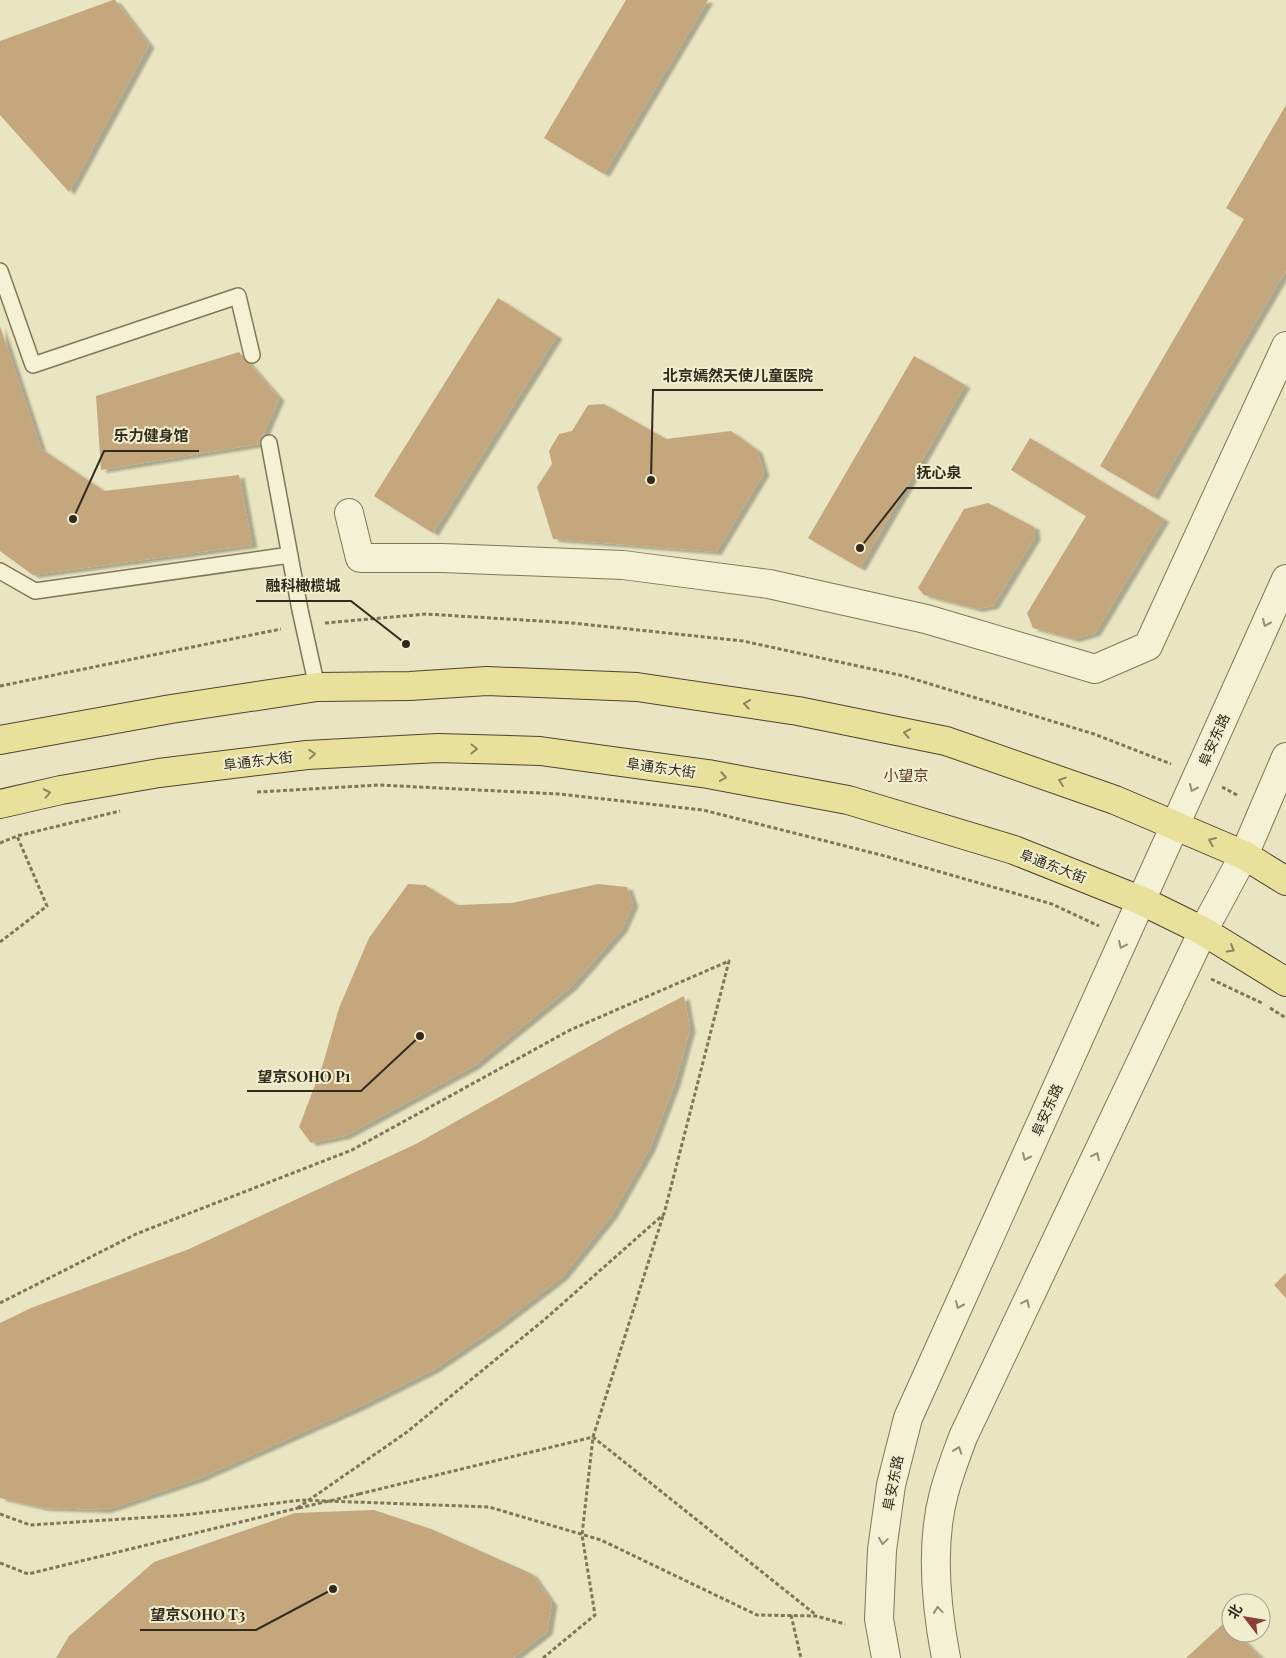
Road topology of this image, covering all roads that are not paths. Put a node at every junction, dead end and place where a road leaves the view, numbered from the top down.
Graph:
1 (0, 271) edge
2 (1286, 346) edge
3 (252, 355) dead end
4 (269, 443) dead end
5 (349, 513) dead end
6 (290, 555) junction
7 (0, 571) edge
8 (1286, 579) edge
9 (317, 687) junction
10 (0, 740) edge
11 (1286, 757) edge
12 (0, 804) edge
13 (1176, 826) junction
14 (1244, 854) junction
15 (1286, 881) edge
16 (1142, 901) junction
17 (1203, 931) junction
18 (1286, 982) edge
19 (886, 1658) edge
20 (946, 1658) edge

1 - 3 lane
2 - 5 street
4 - 6 lane
6 - 7 lane
6 - 9 lane
8 -> 13 street, 阜安东路
9 - 10 main road
13 -> 9 main road
11 - 14 street
12 -> 16 main road, 阜通东大街
14 -> 13 main road
13 - 16 street, 阜安东路
14 - 15 main road
14 - 17 street
16 - 17 main road, 阜通东大街
16 -> 19 street, 阜安东路
17 -> 18 main road, 阜通东大街
20 -> 17 street

